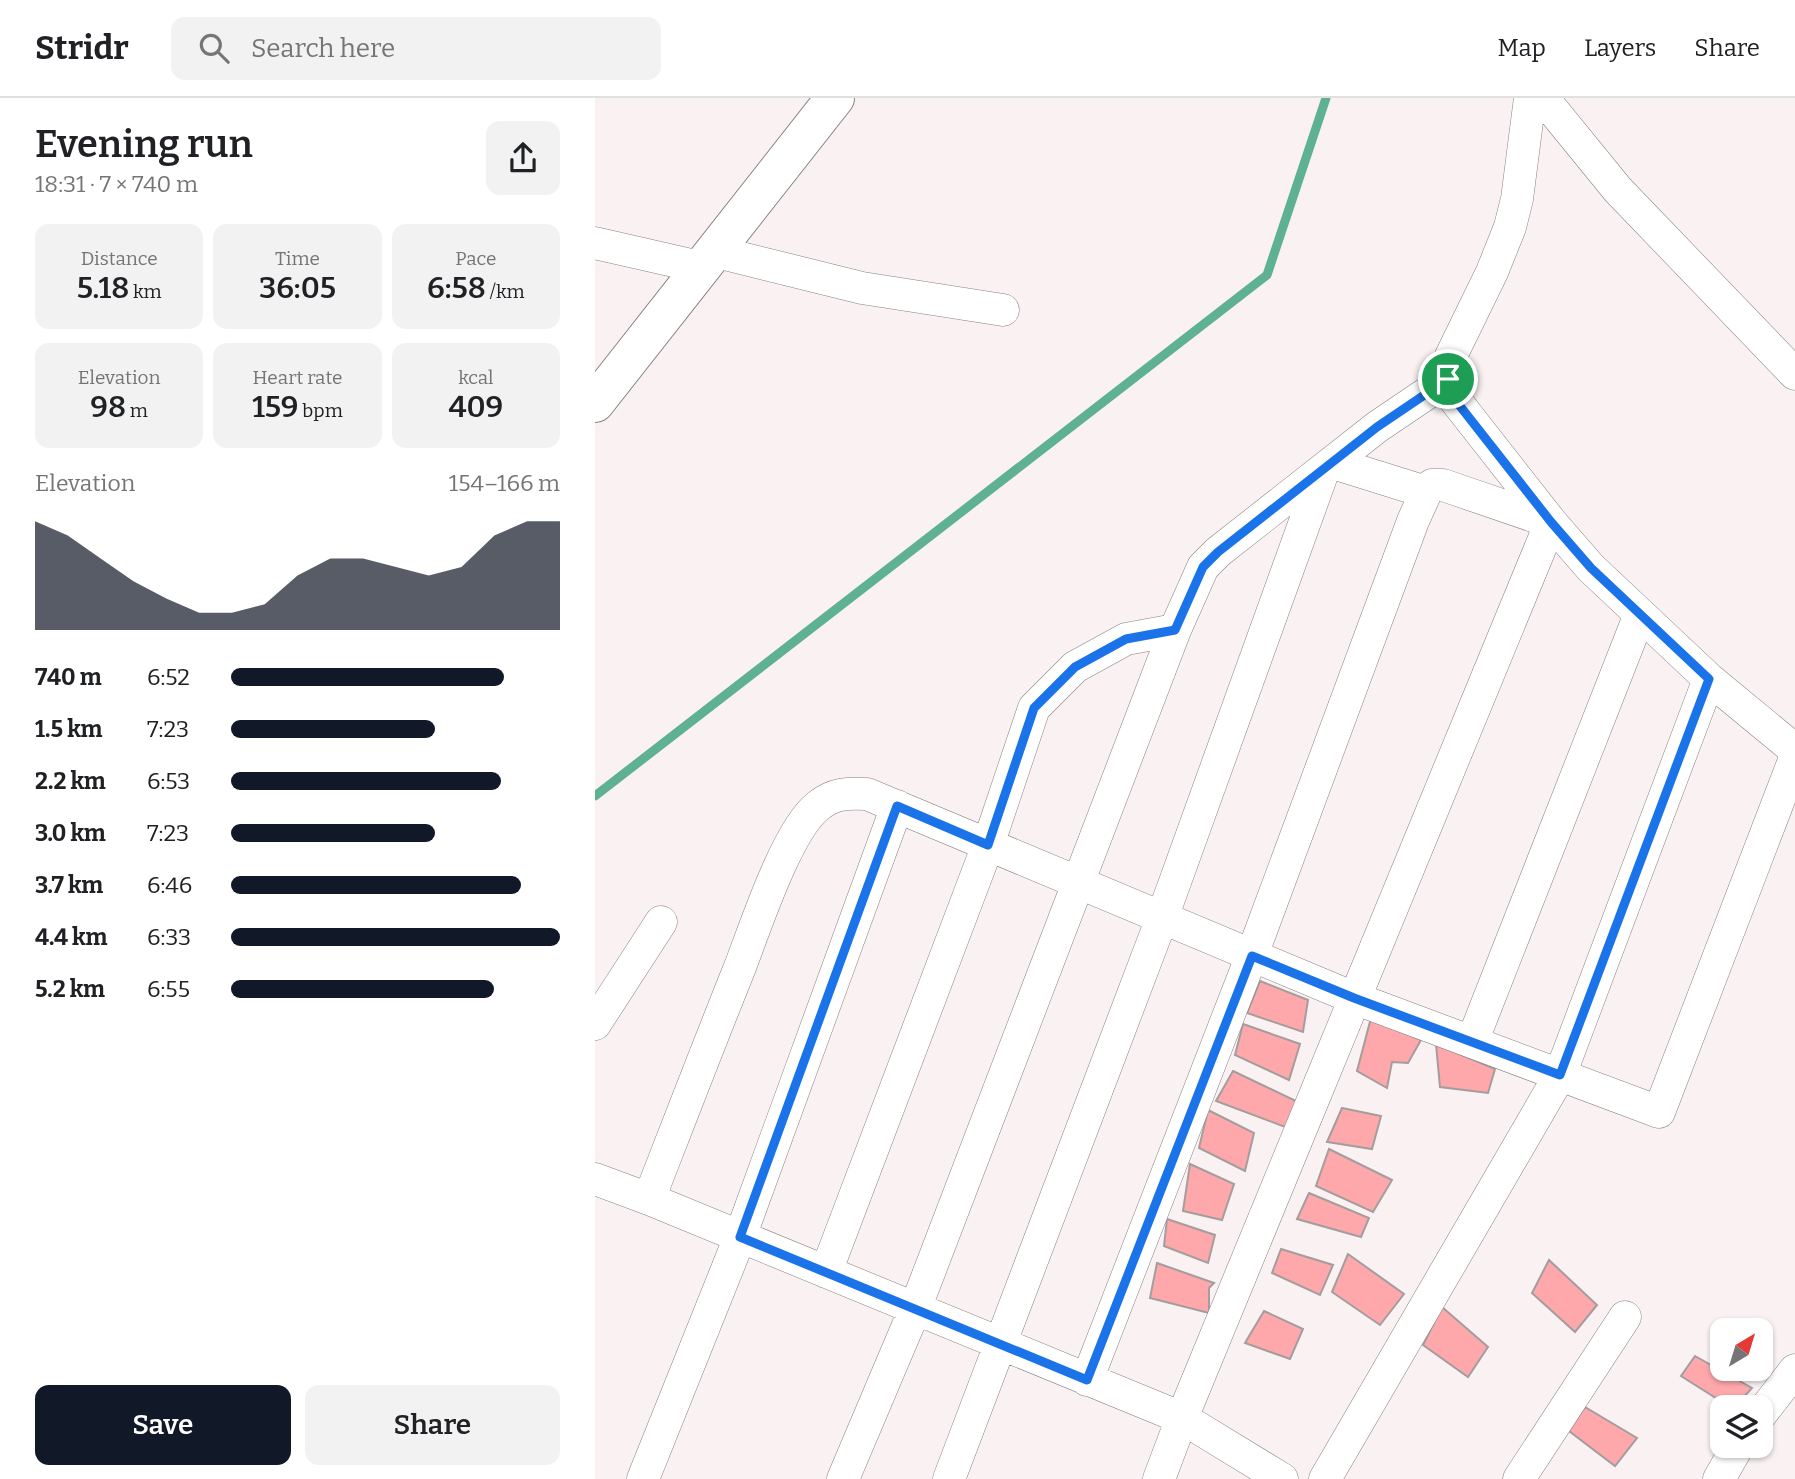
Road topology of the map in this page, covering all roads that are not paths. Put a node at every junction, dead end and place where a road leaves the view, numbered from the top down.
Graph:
1 (835, 98) edge
2 (1530, 98) edge
3 (1543, 98) edge
4 (595, 243) edge
5 (707, 259) junction
6 (1003, 310) dead end
7 (1795, 374) edge
8 (1448, 379) junction
9 (595, 403) edge
10 (1328, 466) junction
11 (1426, 492) junction
12 (1551, 522) junction
13 (1640, 614) junction
14 (1175, 630) junction
15 (1709, 679) junction
16 (1795, 750) edge
17 (1795, 758) edge
18 (897, 806) junction
19 (988, 845) junction
20 (1080, 883) junction
21 (1162, 918) junction
22 (661, 922) dead end
23 (1252, 956) junction
24 (1354, 998) junction
25 (595, 1024) edge
26 (1472, 1042) junction
27 (1560, 1075) junction
28 (595, 1180) edge
29 (649, 1199) junction
30 (740, 1237) junction
31 (826, 1272) junction
32 (915, 1309) junction
33 (1625, 1317) dead end
34 (1002, 1345) junction
35 (1795, 1370) edge
36 (1087, 1380) junction
37 (1773, 1398) edge
38 (1182, 1418) junction
39 (1731, 1458) edge
40 (643, 1479) edge
41 (843, 1479) edge
42 (949, 1479) edge
43 (1159, 1479) edge
44 (1282, 1479) edge
45 (1325, 1479) edge
46 (1519, 1479) edge
47 (1719, 1479) edge

1 - 5 street
2 - 8 street
3 - 7 street
4 - 5 street
5 - 6 street
5 - 9 street
8 - 10 street
8 - 12 street
10 - 11 street
10 - 14 street
10 - 21 street
11 - 12 street
11 - 23 street
12 - 13 street
12 - 24 street
13 - 15 street
13 - 26 street
14 - 19 street
14 - 20 street
15 - 16 street
15 - 27 street
17 - 27 street
18 - 19 street
18 - 29 street
18 - 30 street
19 - 20 street
19 - 31 street
20 - 21 street
20 - 32 street
21 - 23 street
21 - 34 street
22 - 25 street
23 - 24 street
23 - 36 street
24 - 26 street
24 - 38 street
26 - 27 street
27 - 45 street
28 - 29 street
29 - 30 street
30 - 31 street
30 - 40 street
31 - 32 street
32 - 34 street
32 - 41 street
33 - 46 street
34 - 36 street
34 - 42 street
35 - 37 street
36 - 38 street
38 - 43 street
38 - 44 street
39 - 47 street

